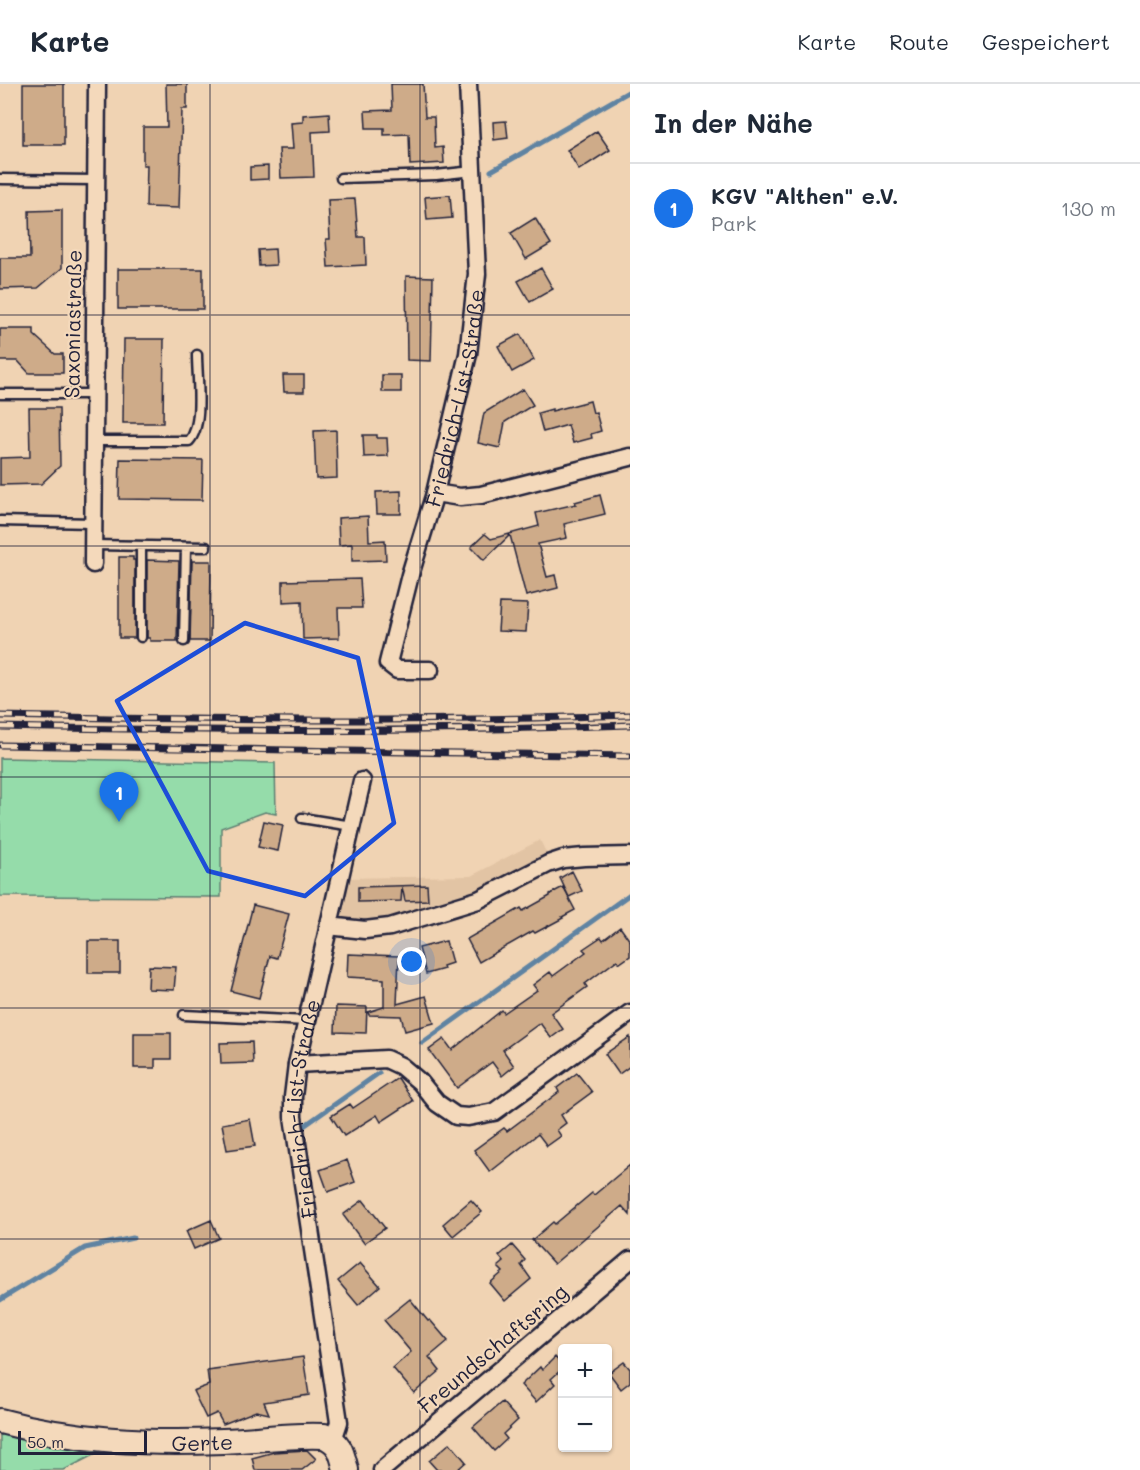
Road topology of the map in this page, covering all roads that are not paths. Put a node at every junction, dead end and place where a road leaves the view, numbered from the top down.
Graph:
1 (97, 84) edge
2 (468, 84) edge
3 (473, 171) junction
4 (341, 178) dead end
5 (0, 179) edge
6 (96, 180) junction
7 (197, 356) dead end
8 (0, 394) edge
9 (94, 394) junction
10 (93, 441) junction
11 (630, 457) edge
12 (435, 493) junction
13 (0, 521) edge
14 (93, 523) junction
15 (93, 545) junction
16 (141, 546) junction
17 (186, 547) junction
18 (206, 547) dead end
19 (93, 564) dead end
20 (141, 638) dead end
21 (184, 641) dead end
22 (430, 670) dead end
23 (362, 781) dead end
24 (302, 818) dead end
25 (352, 826) junction
26 (630, 856) edge
27 (328, 926) junction
28 (630, 1013) edge
29 (184, 1015) dead end
30 (307, 1021) junction
31 (297, 1064) junction
32 (630, 1260) edge
33 (0, 1421) edge
34 (333, 1440) junction
35 (346, 1470) edge
36 (382, 1470) edge

1 - 6 street, Saxoniastraße
2 - 3 street, Friedrich-List-Straße
3 - 4 lane
3 - 12 street, Friedrich-List-Straße
5 - 6 lane
6 - 9 street, Saxoniastraße
7 - 10 lane
8 - 9 lane
9 - 10 street, Saxoniastraße
10 - 14 street, Saxoniastraße
11 - 12 street
12 - 22 street, Friedrich-List-Straße
13 - 14 lane
14 - 15 street, Saxoniastraße
15 - 16 lane
15 - 19 street, Saxoniastraße
16 - 17 lane
16 - 20 lane
17 - 18 lane
17 - 21 lane
23 - 25 street, Friedrich-List-Straße
24 - 25 lane
25 - 27 street, Friedrich-List-Straße
26 - 27 street
27 - 30 street, Friedrich-List-Straße
28 - 31 street
29 - 30 lane
30 - 31 street, Friedrich-List-Straße
31 - 34 street, Friedrich-List-Straße
32 - 36 street, Freundschaftsring
33 - 34 street, Gerte
34 - 35 street

